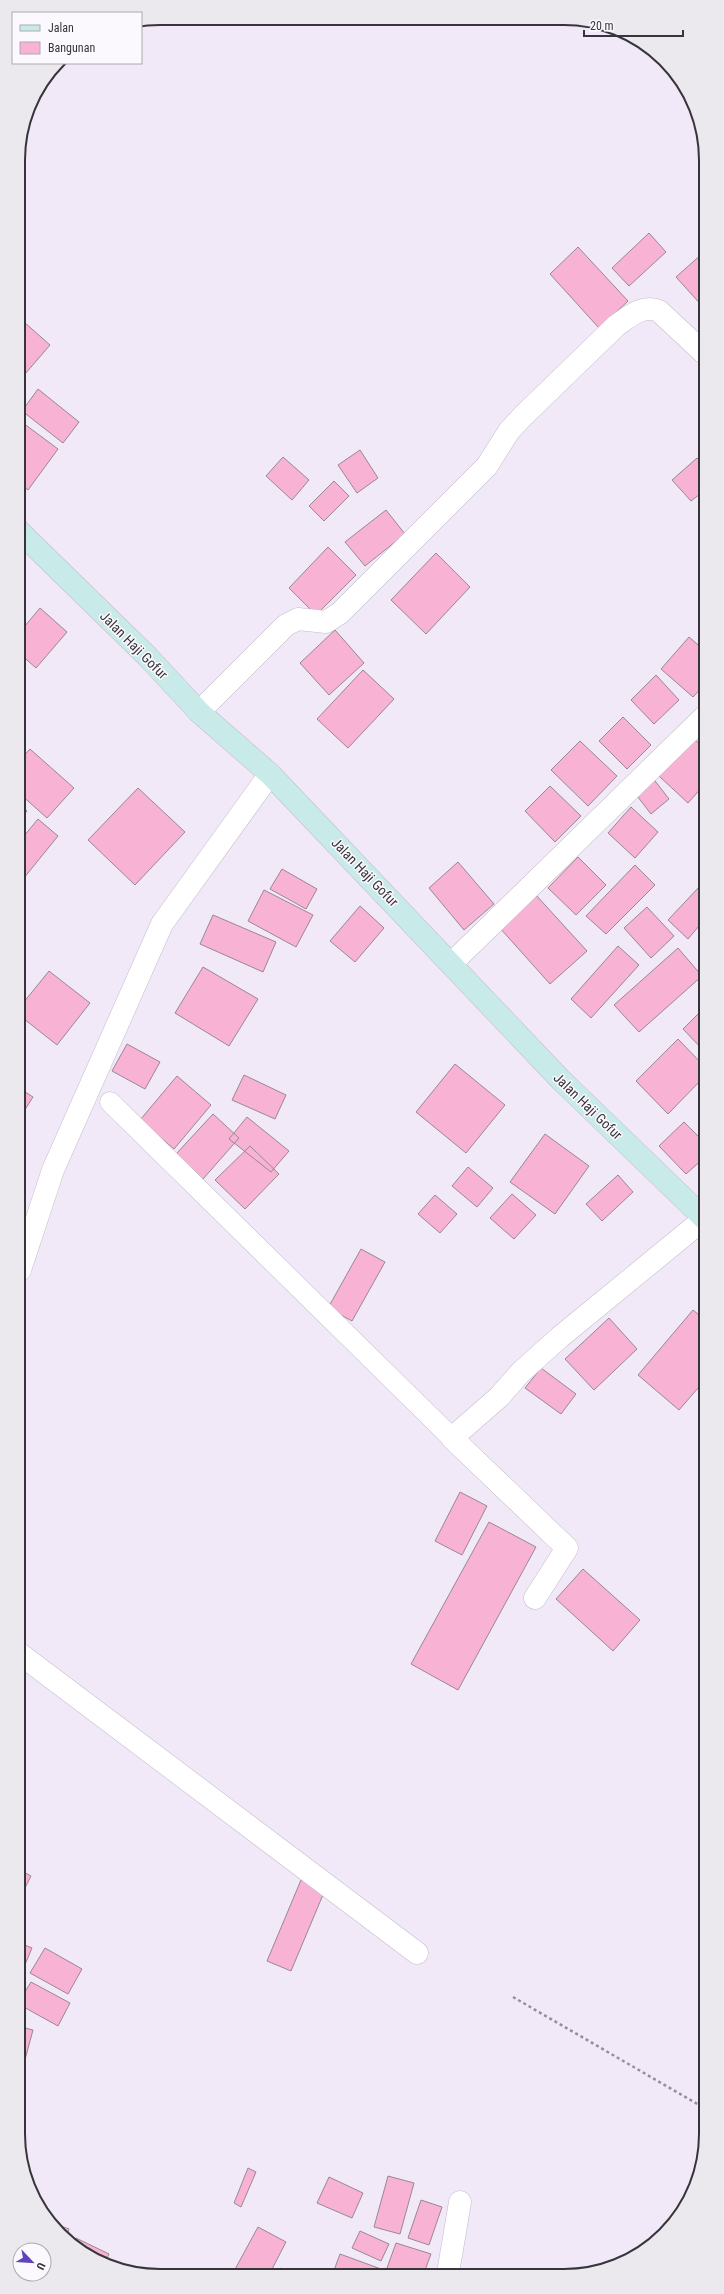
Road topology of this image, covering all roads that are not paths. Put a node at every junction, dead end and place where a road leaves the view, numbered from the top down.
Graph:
1 (699, 348) edge
2 (25, 537) edge
3 (199, 712) junction
4 (699, 722) edge
5 (270, 774) junction
6 (452, 963) junction
7 (110, 1102) dead end
8 (699, 1214) edge
9 (699, 1223) edge
10 (25, 1255) edge
11 (452, 1438) junction
12 (535, 1598) dead end
13 (25, 1658) edge
14 (417, 1953) dead end
15 (460, 2202) dead end
16 (449, 2269) edge

1 - 3 street
2 - 3 street, Jalan Haji Gofur
3 - 5 street, Jalan Haji Gofur
4 - 6 street
5 - 6 street, Jalan Haji Gofur
5 - 10 street
6 - 8 street, Jalan Haji Gofur
7 - 11 lane
9 - 11 street
11 - 12 street
13 - 14 street
15 - 16 street

